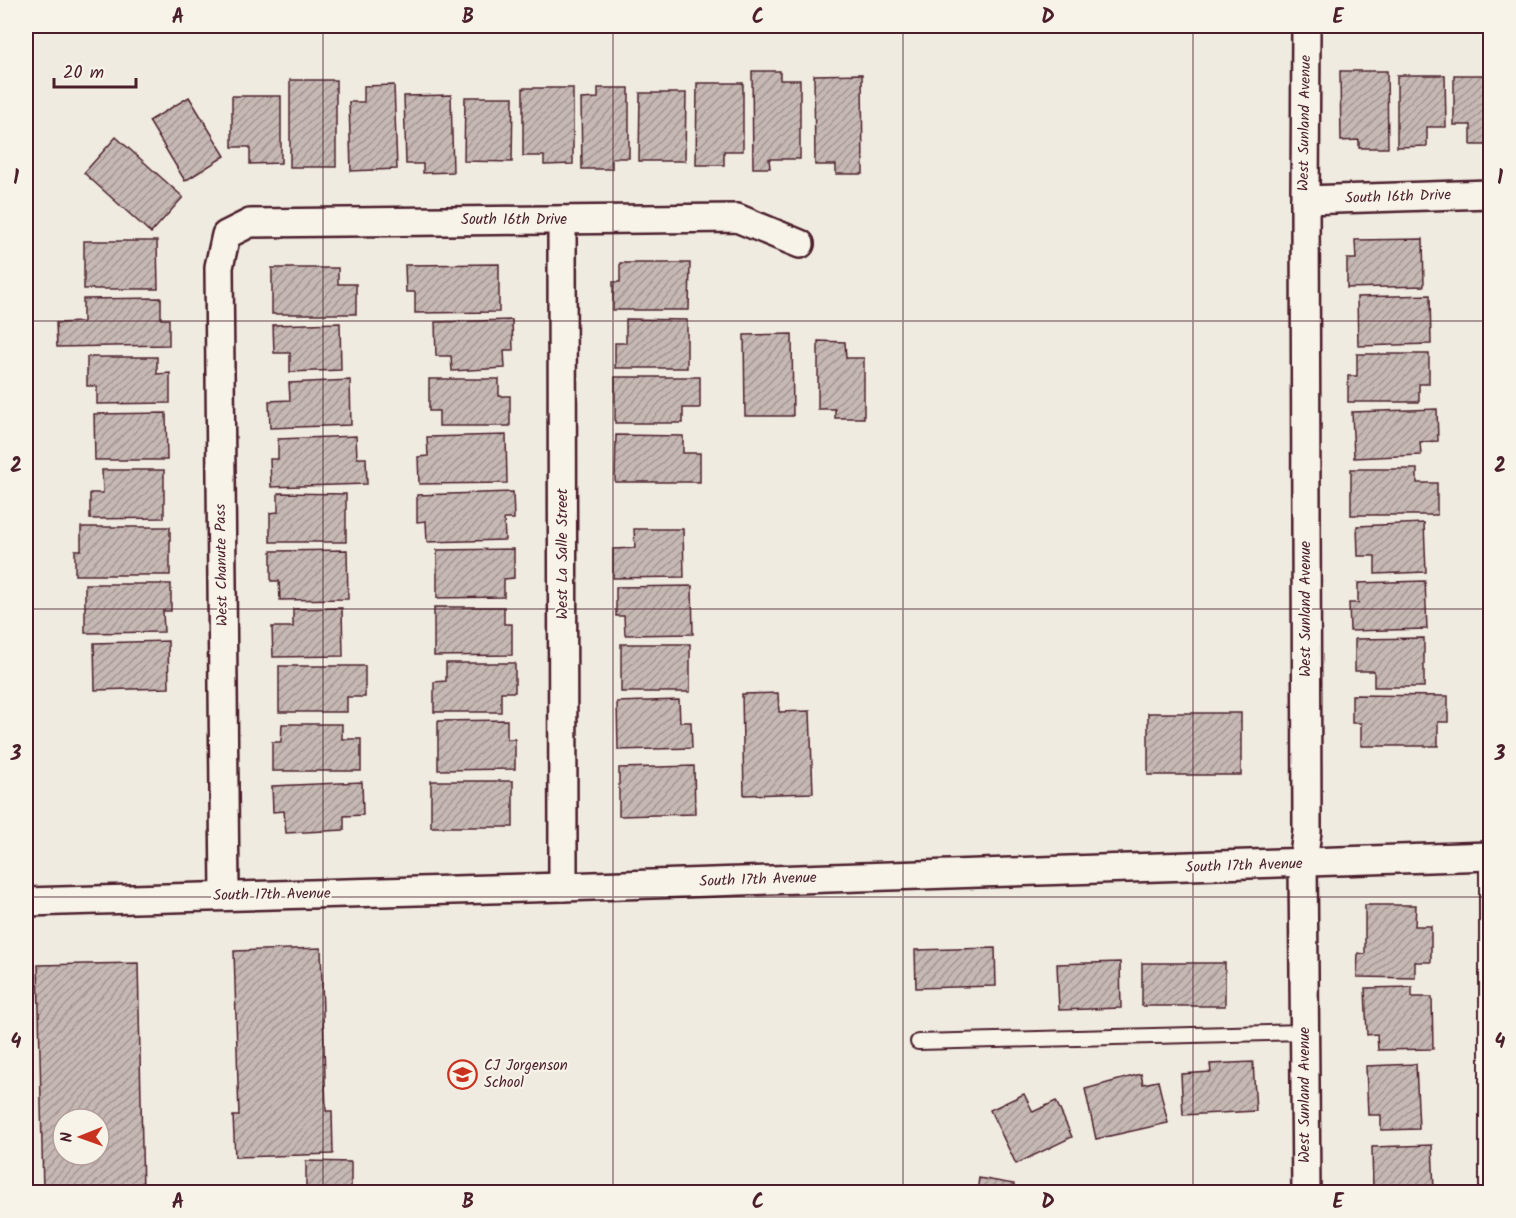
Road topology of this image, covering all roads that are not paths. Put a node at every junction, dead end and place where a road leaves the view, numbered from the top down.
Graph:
1 (1306, 26) edge
2 (1491, 194) edge
3 (1305, 200) junction
4 (562, 220) junction
5 (226, 235) joint
6 (800, 244) dead end
7 (1489, 857) edge
8 (1303, 864) junction
9 (563, 887) junction
10 (225, 896) junction
11 (26, 902) edge
12 (1305, 1032) junction
13 (918, 1042) dead end
14 (1306, 1192) edge
15 (1487, 1192) edge

1 - 3 street, West Sunland Avenue
2 - 3 street, South 16th Drive
3 - 8 street, West Sunland Avenue
4 - 5 street, South 16th Drive
4 - 6 street, South 16th Drive
4 - 9 street, West La Salle Street
5 - 10 street, West Chanute Pass
7 - 8 street, South 17th Avenue
7 - 15 lane
8 - 9 street, South 17th Avenue
8 - 12 street, West Sunland Avenue
9 - 10 street, South 17th Avenue
10 - 11 street, South 17th Avenue
12 - 13 lane
12 - 14 street, West Sunland Avenue

